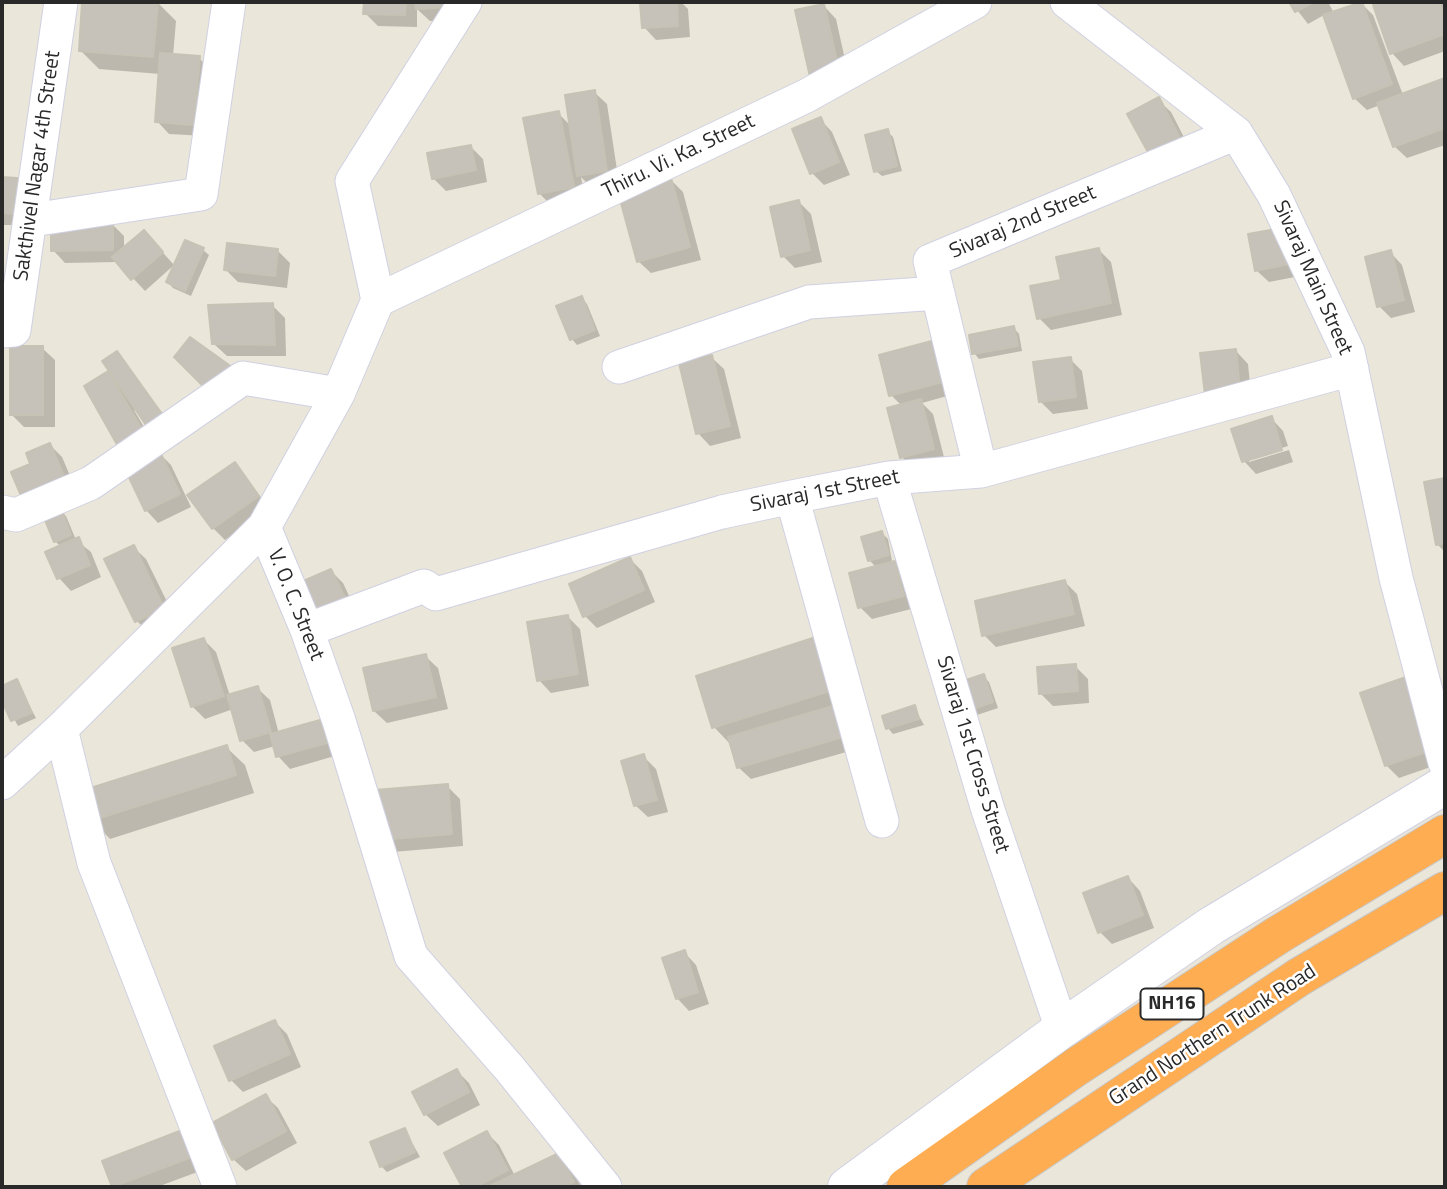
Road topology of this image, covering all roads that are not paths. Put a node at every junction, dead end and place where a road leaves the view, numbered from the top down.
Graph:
1 (61, 2) edge
2 (229, 2) edge
3 (465, 2) edge
4 (975, 2) edge
5 (1067, 2) edge
6 (1236, 133) junction
7 (32, 220) junction
8 (938, 293) junction
9 (378, 300) junction
10 (8, 331) edge
11 (620, 367) dead end
12 (1352, 369) junction
13 (338, 394) junction
14 (981, 471) junction
15 (889, 478) junction
16 (792, 497) junction
17 (2, 512) edge
18 (264, 527) junction
19 (307, 630) junction
20 (61, 729) junction
21 (1445, 763) edge
22 (2, 783) edge
23 (1445, 785) edge
24 (882, 821) dead end
25 (1445, 834) edge
26 (1445, 891) edge
27 (1062, 1029) junction
28 (220, 1187) edge
29 (605, 1187) edge
30 (847, 1187) edge
31 (906, 1187) edge
32 (986, 1187) edge

1 - 7 street, Sakthivel Nagar 4th Street
2 - 7 street
3 - 9 street
4 - 9 street, Thiru. Vi. Ka. Street
5 - 6 street, Sivaraj Main Street
6 - 8 street, Sivaraj 2nd Street
6 - 12 street, Sivaraj Main Street
7 - 10 street, Sakthivel Nagar 4th Street
8 - 11 street
8 - 14 street, Sivaraj 2nd Street
9 - 13 street, V. O. C. Street
12 - 14 street, Sivaraj 1st Street
12 - 21 street, Sivaraj Main Street
13 - 17 street
13 - 18 street, V. O. C. Street
14 - 15 street, Sivaraj 1st Street
15 - 16 street, Sivaraj 1st Street
15 - 27 street, Sivaraj 1st Cross Street
16 - 19 street, Sivaraj 1st Street
16 - 24 street
18 - 19 street, V. O. C. Street
18 - 20 street
19 - 29 street, V. O. C. Street
20 - 22 street
20 - 28 street
23 - 27 street
25 - 31 highway, NH16
26 - 32 highway, Grand Northern Trunk Road / NH16
27 - 30 street

